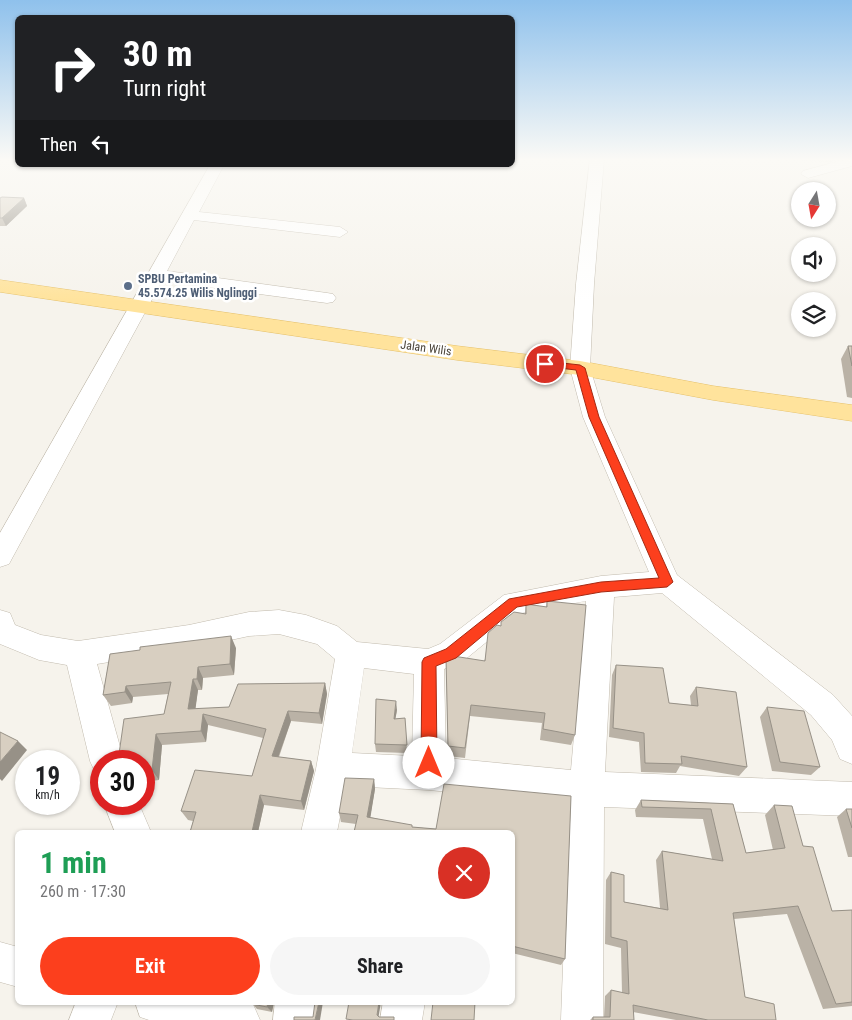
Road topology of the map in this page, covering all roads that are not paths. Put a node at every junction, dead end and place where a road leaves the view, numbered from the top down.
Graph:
1 (194, 207) edge
2 (592, 207) edge
3 (189, 215) junction
4 (340, 232) dead end
5 (157, 275) junction
6 (0, 286) edge
7 (327, 298) dead end
8 (140, 306) junction
9 (580, 368) junction
10 (852, 413) edge
11 (0, 557) edge
12 (667, 582) junction
13 (601, 587) junction
14 (1, 630) edge
15 (78, 654) junction
16 (351, 654) junction
17 (429, 662) junction
18 (852, 748) edge
19 (104, 750) edge
20 (333, 769) junction
21 (429, 773) junction
22 (587, 789) junction
23 (852, 799) edge
24 (126, 815) edge
25 (132, 830) edge
26 (319, 830) edge
27 (0, 962) edge
28 (15, 966) edge
29 (97, 1005) edge
30 (166, 1005) edge
31 (230, 1005) edge
32 (296, 1005) edge
33 (404, 1005) edge
34 (90, 1020) edge
35 (219, 1020) edge
36 (239, 1020) edge
37 (294, 1020) edge
38 (401, 1020) edge
39 (582, 1020) edge

1 - 3 street
2 - 9 street
3 - 4 street
3 - 5 street
5 - 7 street
5 - 8 street
6 - 8 main road, Jalan Wilis
8 - 9 main road, Jalan Wilis
8 - 11 street
9 - 10 main road, Jalan Wilis
9 - 12 street
12 - 13 street
12 - 18 street
13 - 17 street
13 - 22 street
14 - 15 street
15 - 16 street
15 - 19 street
16 - 17 street
16 - 20 street
17 - 21 street
20 - 21 street
20 - 26 street
21 - 22 street
22 - 23 street
22 - 39 street
24 - 25 street
27 - 28 street
29 - 34 street
30 - 35 street
31 - 36 street
32 - 37 street
33 - 38 street

